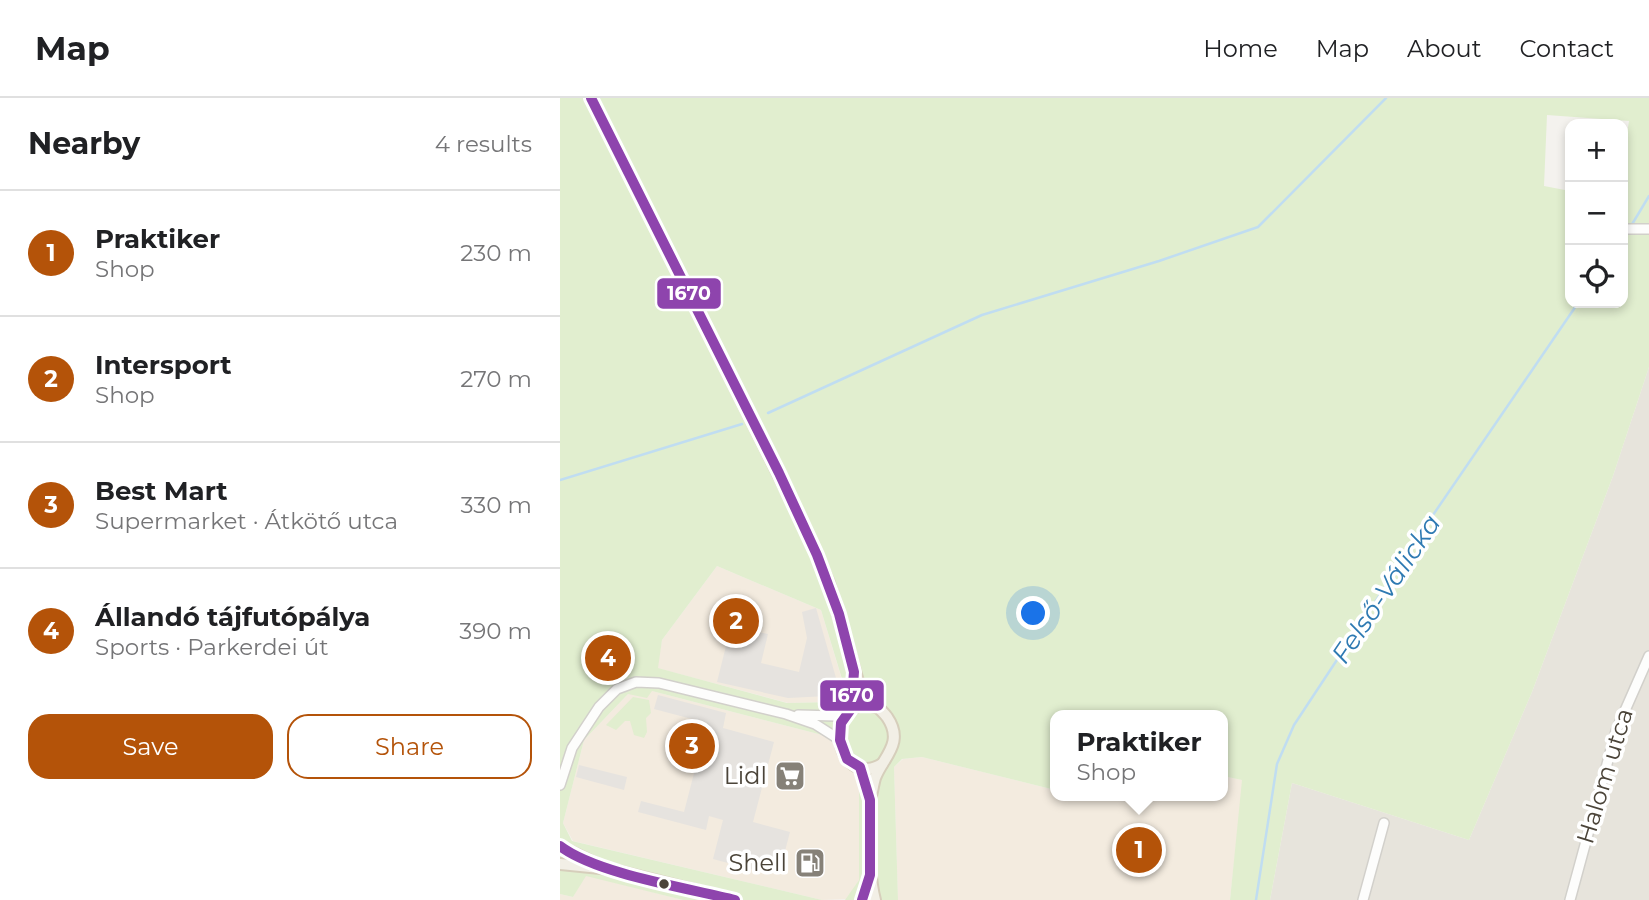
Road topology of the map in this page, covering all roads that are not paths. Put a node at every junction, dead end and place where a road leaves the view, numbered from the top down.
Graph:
1 (591, 98) edge
2 (1628, 229) edge
3 (1649, 229) edge
4 (1649, 656) edge
5 (854, 672) junction
6 (876, 707) junction
7 (849, 711) junction
8 (786, 714) junction
9 (840, 740) junction
10 (882, 764) junction
11 (860, 767) junction
12 (560, 784) edge
13 (870, 800) junction
14 (1384, 823) dead end
15 (560, 847) edge
16 (560, 862) edge
17 (610, 869) junction
18 (870, 875) junction
19 (735, 900) edge
20 (862, 900) edge
21 (875, 900) edge
22 (1363, 900) edge
23 (1570, 900) edge

1 - 5 main road
2 - 3 street
4 - 23 street, Halom utca
5 - 6 main road
5 - 7 main road
6 - 7 main road
6 - 10 main road
7 - 8 street
7 - 9 main road
8 - 9 street
8 - 12 street
9 - 11 main road
10 - 11 main road
10 - 13 main road
11 - 13 main road
13 - 18 main road
14 - 22 street
15 - 16 main road
15 - 17 main road
16 - 17 main road
17 - 19 main road
18 - 20 main road
18 - 21 main road

